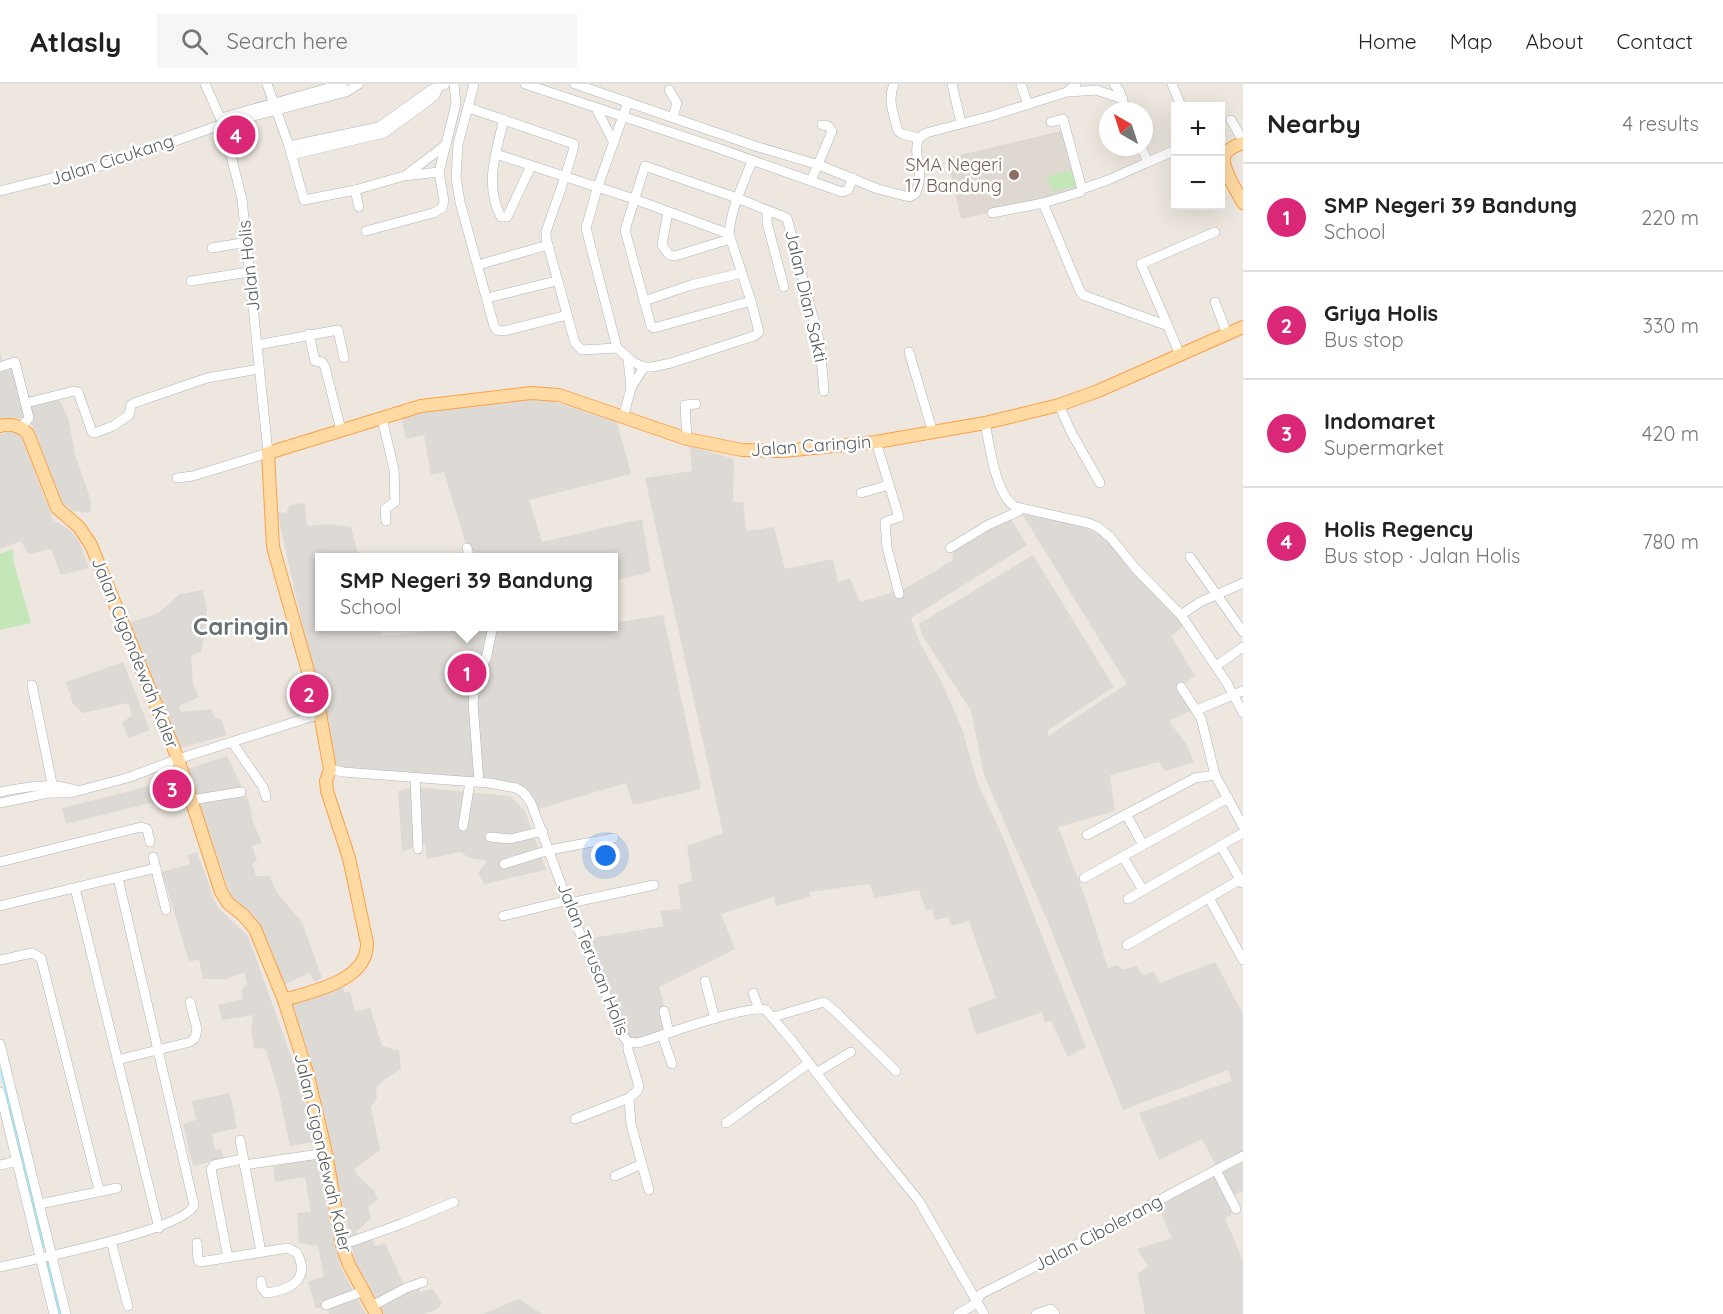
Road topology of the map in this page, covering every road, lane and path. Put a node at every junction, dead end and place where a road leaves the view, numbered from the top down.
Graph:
1 (205, 84) edge
2 (267, 84) edge
3 (343, 84) edge
4 (359, 84) edge
5 (454, 84) edge
6 (474, 84) edge
7 (525, 84) edge
8 (575, 84) edge
9 (894, 84) edge
10 (952, 84) edge
11 (1021, 84) edge
12 (1076, 84) edge
13 (1114, 84) edge
14 (1172, 84) edge
15 (442, 86) edge
16 (669, 90) dead end
17 (1066, 92) junction
18 (1123, 99) junction
19 (627, 102) junction
20 (1124, 102) edge
21 (1179, 102) edge
22 (1028, 105) junction
23 (275, 106) junction
24 (468, 108) junction
25 (596, 108) junction
26 (623, 117) junction
27 (674, 117) junction
28 (504, 119) junction
29 (1231, 120) dead end
30 (222, 121) junction
31 (1051, 122) dead end
32 (961, 123) junction
33 (822, 125) dead end
34 (919, 138) junction
35 (1243, 142) edge
36 (614, 143) junction
37 (447, 144) junction
38 (1225, 146) edge
39 (290, 150) junction
40 (1171, 152) edge
41 (496, 154) junction
42 (1145, 156) edge
43 (1224, 156) edge
44 (752, 161) junction
45 (1148, 162) junction
46 (819, 165) junction
47 (531, 166) junction
48 (439, 172) junction
49 (404, 176) junction
50 (564, 176) junction
51 (853, 178) junction
52 (811, 181) junction
53 (355, 189) junction
54 (597, 189) junction
55 (1082, 189) junction
56 (0, 191) edge
57 (737, 198) junction
58 (634, 199) junction
59 (1243, 202) edge
60 (1043, 203) junction
61 (359, 207) dead end
62 (767, 211) junction
63 (668, 212) junction
64 (992, 213) dead end
65 (366, 231) dead end
66 (1215, 232) dead end
67 (729, 237) junction
68 (247, 242) junction
69 (548, 244) junction
70 (212, 248) dead end
71 (478, 265) junction
72 (249, 272) junction
73 (742, 273) junction
74 (191, 281) dead end
75 (556, 281) junction
76 (784, 287) dead end
77 (487, 298) junction
78 (644, 301) junction
79 (752, 301) junction
80 (1215, 302) dead end
81 (567, 315) junction
82 (1168, 326) junction
83 (1243, 327) edge
84 (309, 334) junction
85 (1227, 334) junction
86 (257, 345) junction
87 (617, 348) junction
88 (909, 352) dead end
89 (1180, 355) junction
90 (344, 358) dead end
91 (628, 359) junction
92 (0, 367) edge
93 (644, 367) junction
94 (259, 369) junction
95 (631, 388) junction
96 (824, 391) dead end
97 (26, 403) junction
98 (696, 404) dead end
99 (1059, 405) junction
100 (382, 418) junction
101 (623, 418) junction
102 (985, 423) junction
103 (0, 426) edge
104 (21, 427) junction
105 (341, 430) junction
106 (933, 432) junction
107 (687, 440) junction
108 (876, 442) junction
109 (268, 453) junction
110 (177, 478) dead end
111 (1100, 483) dead end
112 (889, 485) junction
113 (861, 493) dead end
114 (1019, 511) dead end
115 (386, 520) dead end
116 (950, 548) dead end
117 (1190, 556) dead end
118 (1243, 583) edge
119 (899, 594) dead end
120 (1217, 595) junction
121 (1181, 615) junction
122 (1240, 622) edge
123 (492, 631) edge
124 (1243, 633) edge
125 (1243, 647) edge
126 (1216, 666) junction
127 (32, 685) dead end
128 (1181, 687) dead end
129 (1239, 692) edge
130 (1197, 710) junction
131 (1243, 713) edge
132 (320, 714) junction
133 (232, 742) junction
134 (178, 759) junction
135 (330, 769) junction
136 (1215, 775) junction
137 (415, 778) junction
138 (474, 782) junction
139 (53, 789) junction
140 (0, 792) edge
141 (241, 792) dead end
142 (266, 798) dead end
143 (1227, 798) junction
144 (191, 800) junction
145 (0, 803) edge
146 (1126, 814) junction
147 (463, 826) dead end
148 (1243, 826) edge
149 (543, 831) junction
150 (1243, 833) edge
151 (1088, 835) dead end
152 (490, 837) dead end
153 (614, 838) dead end
154 (150, 842) dead end
155 (1143, 845) junction
156 (1221, 846) junction
157 (418, 849) dead end
158 (549, 850) junction
159 (153, 857) dead end
160 (1123, 857) junction
161 (0, 862) edge
162 (504, 864) dead end
163 (156, 868) junction
164 (118, 878) junction
165 (1084, 878) dead end
166 (1242, 881) edge
167 (654, 885) dead end
168 (75, 888) junction
169 (1143, 890) junction
170 (1209, 898) junction
171 (1128, 899) dead end
172 (569, 902) junction
173 (0, 906) edge
174 (166, 910) dead end
175 (503, 916) dead end
176 (1239, 942) edge
177 (1127, 945) dead end
178 (0, 960) edge
179 (1243, 960) edge
180 (705, 981) dead end
181 (753, 993) dead end
182 (284, 1000) junction
183 (190, 1002) dead end
184 (759, 1009) junction
185 (664, 1011) dead end
186 (773, 1017) junction
187 (715, 1019) junction
188 (665, 1034) junction
189 (628, 1042) junction
190 (0, 1044) edge
191 (158, 1049) junction
192 (851, 1052) dead end
193 (117, 1060) junction
194 (809, 1063) junction
195 (2, 1064) edge
196 (672, 1064) dead end
197 (896, 1071) dead end
198 (816, 1072) junction
199 (0, 1092) edge
200 (629, 1098) junction
201 (575, 1119) dead end
202 (726, 1123) dead end
203 (240, 1140) dead end
204 (326, 1153) junction
205 (1242, 1158) edge
206 (17, 1161) junction
207 (243, 1162) junction
208 (642, 1164) junction
209 (0, 1165) edge
210 (1216, 1170) junction
211 (615, 1176) dead end
212 (117, 1188) dead end
213 (99, 1190) junction
214 (649, 1190) dead end
215 (454, 1202) dead end
216 (40, 1204) junction
217 (1236, 1209) dead end
218 (159, 1228) junction
219 (111, 1241) junction
220 (197, 1243) dead end
221 (342, 1245) junction
222 (261, 1252) junction
223 (52, 1255) junction
224 (40, 1258) junction
225 (228, 1258) junction
226 (0, 1267) edge
227 (261, 1281) dead end
228 (423, 1282) dead end
229 (364, 1291) junction
230 (976, 1300) junction
231 (326, 1305) dead end
232 (128, 1306) dead end
233 (374, 1310) edge
234 (54, 1314) edge
235 (66, 1314) edge
236 (958, 1314) edge
237 (984, 1314) edge
238 (1036, 1314) edge
239 (1055, 1314) edge

1 - 30 street, Jalan Holis
2 - 23 street
3 - 23 street
4 - 23 street
5 - 37 street
6 - 24 street
7 - 25 street
8 - 19 street
9 - 34 street
10 - 32 street
11 - 22 street
12 - 17 street
13 - 18 street
14 - 21 street
15 - 39 street
16 - 27 street
17 - 18 street
17 - 22 street
18 - 20 street
19 - 26 street
19 - 27 street
22 - 32 street
23 - 30 street, Jalan Cicukang
23 - 39 street
24 - 28 street
24 - 71 street
25 - 26 street
25 - 36 street
26 - 36 street
26 - 44 street
27 - 46 street
28 - 41 street
28 - 50 street
29 - 35 street
30 - 56 street, Jalan Cicukang
30 - 68 street, Jalan Holis
31 - 55 street
32 - 34 street
33 - 46 street
34 - 51 street
35 - 38 main road
36 - 54 street
37 - 48 street
37 - 49 street
39 - 53 street
40 - 45 street
41 - 47 street
41 - 47 street
42 - 45 street
43 - 59 main road
44 - 52 street
44 - 57 street
45 - 55 street
46 - 51 street
46 - 52 street
47 - 50 street
48 - 49 street
48 - 65 street
49 - 53 street
50 - 54 street
50 - 69 street
51 - 52 street
53 - 61 street
54 - 58 street
54 - 87 street
55 - 60 street
57 - 58 street, Jalan Dian Sakti
57 - 62 street, Jalan Dian Sakti
57 - 67 street
58 - 63 street
58 - 78 street
60 - 64 street
60 - 82 street
62 - 76 street
62 - 96 street, Jalan Dian Sakti
63 - 67 street
63 - 67 street
66 - 82 street
67 - 73 street
68 - 70 street
68 - 72 street, Jalan Holis
69 - 71 street
69 - 75 street
71 - 77 street
72 - 74 street
72 - 86 street, Jalan Holis
73 - 78 street
73 - 79 street
75 - 77 street
75 - 81 street
77 - 81 street
78 - 79 street
79 - 93 street
80 - 85 street
81 - 87 street
82 - 89 street
83 - 85 main road, Jalan Caringin
84 - 86 street
84 - 90 street
84 - 105 street
85 - 89 main road, Jalan Caringin
86 - 94 street, Jalan Holis
87 - 91 street
88 - 106 street
89 - 99 main road, Jalan Caringin
91 - 93 street
91 - 95 street
92 - 97 street
93 - 95 street
94 - 97 street
94 - 109 street, Jalan Holis
95 - 101 street
97 - 104 street
98 - 107 street
99 - 102 main road, Jalan Caringin
99 - 111 street
100 - 101 main road, Jalan Caringin
100 - 105 main road, Jalan Caringin
100 - 115 street
101 - 107 main road, Jalan Caringin
102 - 106 main road, Jalan Caringin
102 - 121 street
103 - 104 main road
104 - 134 main road, Jalan Cigondewah Kaler
105 - 109 main road, Jalan Caringin
106 - 108 main road, Jalan Caringin
107 - 108 main road, Jalan Caringin
108 - 112 street
109 - 110 street
109 - 132 main road
112 - 113 street
112 - 119 street
114 - 116 street
117 - 120 street
118 - 120 street
120 - 121 street
120 - 122 street
121 - 126 street
122 - 124 street
123 - 138 street
125 - 126 street
126 - 129 street
127 - 139 street
128 - 130 street
129 - 130 street
129 - 131 street
130 - 136 street
132 - 133 street
132 - 135 main road
133 - 134 street
133 - 142 street
134 - 139 street
134 - 144 main road, Jalan Cigondewah Kaler
135 - 137 street, Jalan Terusan Holis
135 - 182 main road
136 - 143 street
136 - 146 street
137 - 138 street, Jalan Terusan Holis
137 - 157 street
138 - 147 street
138 - 149 street, Jalan Terusan Holis
139 - 140 street
139 - 145 street
141 - 144 street
143 - 148 street
143 - 155 street
144 - 182 main road, Jalan Cigondewah Kaler
146 - 151 street
146 - 155 street
149 - 152 street
149 - 158 street, Jalan Terusan Holis
150 - 156 street
153 - 158 street
154 - 161 street
155 - 160 street
156 - 166 street
156 - 169 street
158 - 162 street
158 - 172 street, Jalan Terusan Holis
159 - 163 street
160 - 165 street
160 - 169 street
163 - 164 street
163 - 174 street
164 - 168 street
164 - 191 street
166 - 170 street
167 - 172 street
168 - 173 street
168 - 193 street
169 - 171 street
170 - 176 street
170 - 177 street
172 - 175 street
172 - 189 street, Jalan Terusan Holis
176 - 179 street
178 - 213 street
180 - 187 street
181 - 184 street
182 - 204 main road, Jalan Cigondewah Kaler
183 - 191 street
184 - 186 street
184 - 187 street, Jalan Terusan Holis
185 - 188 street
186 - 194 street
186 - 197 street
187 - 188 street, Jalan Terusan Holis
188 - 189 street, Jalan Terusan Holis
188 - 196 street
189 - 200 street
190 - 195 street
191 - 193 street
191 - 218 street
192 - 198 street
193 - 218 street
194 - 198 street
194 - 202 street
195 - 216 street
198 - 230 street
199 - 206 street
200 - 201 street
200 - 208 street
203 - 207 street
204 - 207 street
204 - 221 main road, Jalan Cigondewah Kaler
205 - 210 street, Jalan Cibolerang
206 - 209 street
206 - 224 street
207 - 222 street
207 - 225 street
208 - 211 street
208 - 214 street
210 - 217 street
210 - 230 street, Jalan Cibolerang
212 - 213 street
213 - 216 street
215 - 221 street
216 - 223 street
218 - 219 street
219 - 223 street
219 - 232 street
220 - 225 street
221 - 229 main road, Jalan Cigondewah Kaler
222 - 225 street
222 - 227 street
223 - 224 street
223 - 235 street
224 - 226 street
224 - 234 street
228 - 233 street
229 - 231 street
229 - 233 main road, Jalan Cigondewah Kaler
230 - 236 street, Jalan Cibolerang
230 - 237 street
238 - 239 street

